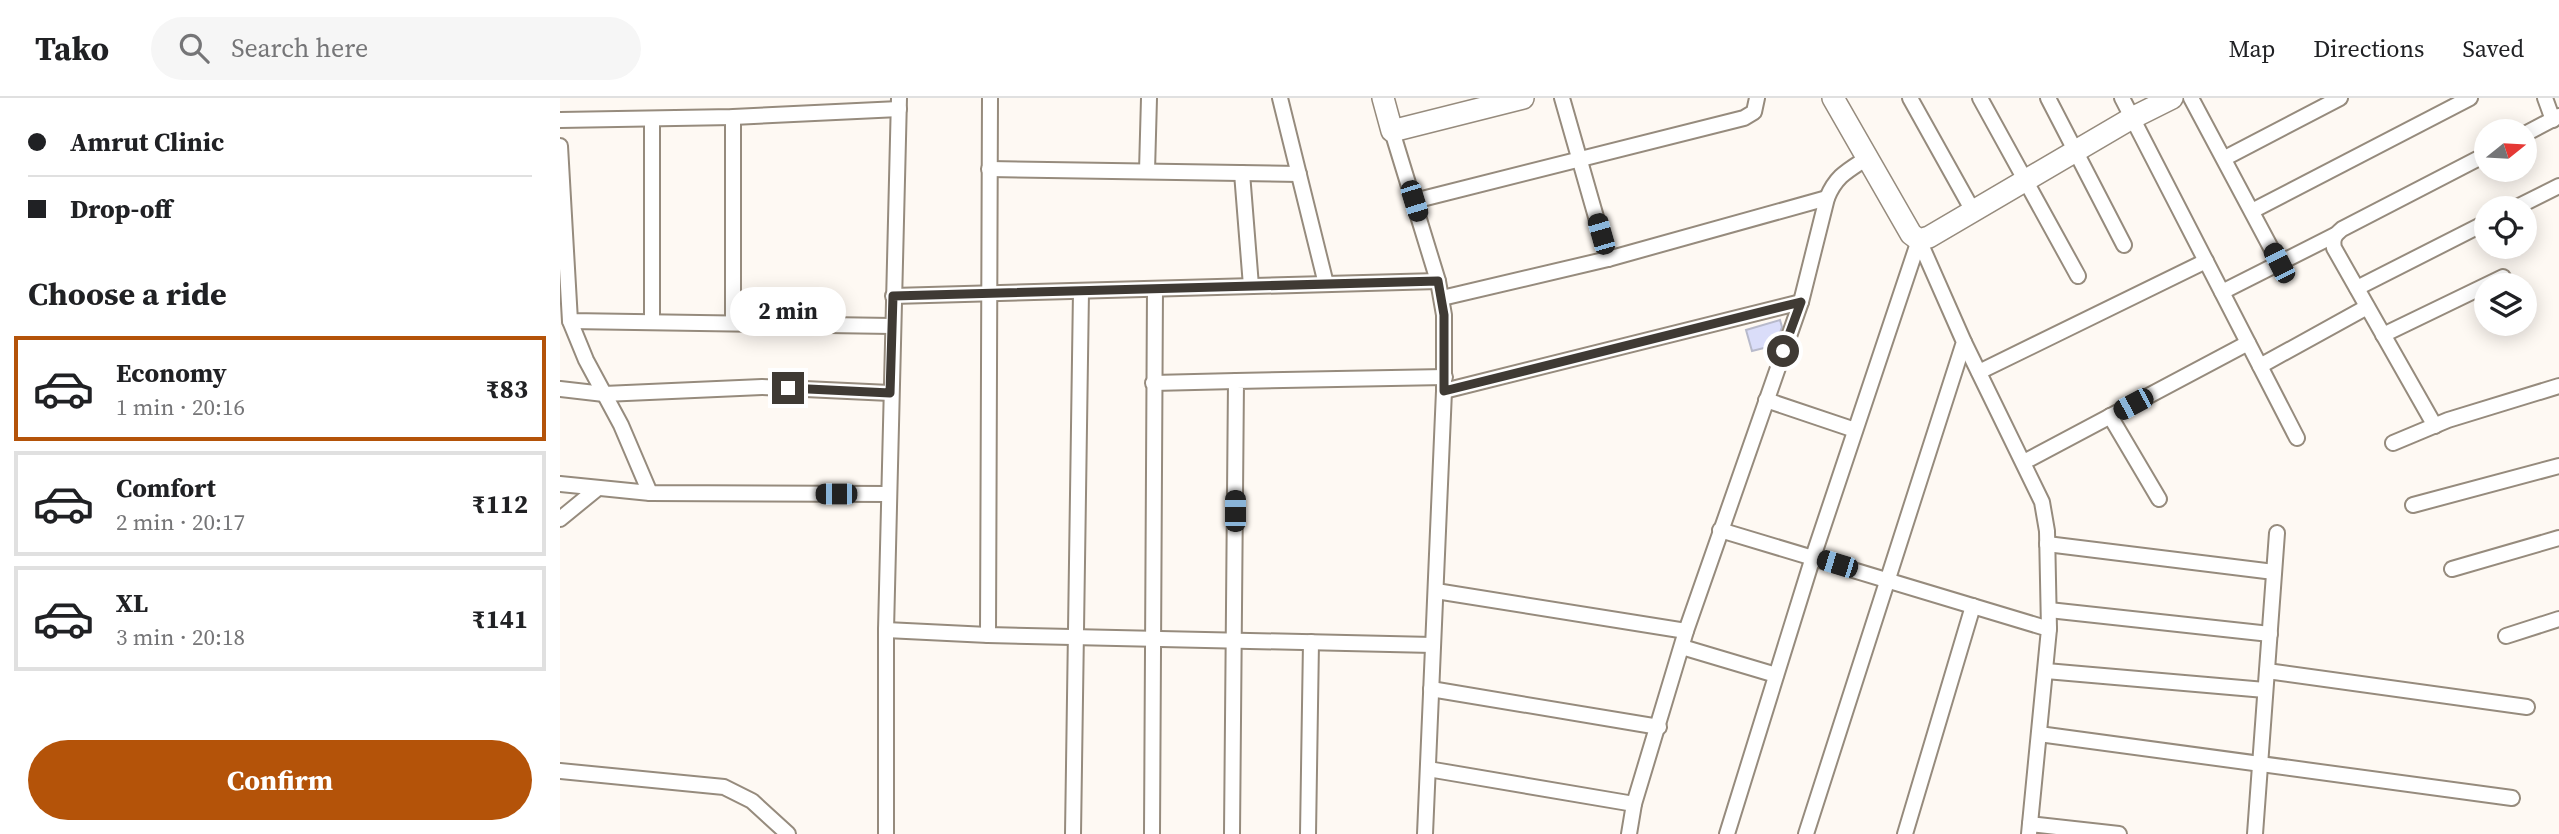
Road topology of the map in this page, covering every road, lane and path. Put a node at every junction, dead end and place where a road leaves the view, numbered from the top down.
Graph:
1 (990, 98) edge
2 (1149, 98) edge
3 (1280, 98) edge
4 (1383, 98) edge
5 (1523, 98) edge
6 (1562, 98) edge
7 (1757, 98) edge
8 (1833, 98) edge
9 (1910, 98) edge
10 (1980, 98) edge
11 (2048, 98) edge
12 (2122, 98) edge
13 (2172, 98) edge
14 (2191, 98) edge
15 (2340, 98) edge
16 (2470, 98) edge
17 (2545, 98) edge
18 (899, 104) edge
19 (733, 117) junction
20 (2132, 118) junction
21 (2556, 118) edge
22 (652, 119) junction
23 (560, 120) edge
24 (2538, 127) edge
25 (1392, 131) junction
26 (560, 146) edge
27 (2074, 151) junction
28 (1579, 158) junction
29 (1867, 158) junction
30 (2225, 158) junction
31 (2474, 161) edge
32 (989, 169) junction
33 (1147, 172) junction
34 (1242, 173) junction
35 (1299, 174) junction
36 (2025, 180) junction
37 (2559, 186) edge
38 (2537, 197) edge
39 (1827, 198) junction
40 (1414, 201) junction
41 (1973, 211) junction
42 (2252, 211) junction
43 (2474, 229) edge
44 (2335, 235) junction
45 (1919, 240) junction
46 (2124, 245) dead end
47 (1608, 259) junction
48 (2206, 261) junction
49 (2279, 263) junction
50 (2078, 276) dead end
51 (1438, 281) junction
52 (1326, 284) junction
53 (1251, 286) junction
54 (2357, 288) junction
55 (1155, 289) junction
56 (1081, 290) junction
57 (2474, 291) edge
58 (2222, 292) junction
59 (990, 293) junction
60 (893, 296) junction
61 (1442, 298) junction
62 (1801, 302) junction
63 (2367, 307) junction
64 (570, 321) junction
65 (652, 322) junction
66 (733, 323) junction
67 (892, 326) junction
68 (2383, 335) junction
69 (1964, 342) junction
70 (2248, 343) junction
71 (2260, 366) junction
72 (1979, 372) junction
73 (1236, 381) junction
74 (1153, 383) junction
75 (1444, 384) junction
76 (2559, 386) edge
77 (560, 389) edge
78 (890, 393) junction
79 (604, 394) junction
80 (1766, 400) junction
81 (2110, 416) junction
82 (2435, 426) junction
83 (1855, 430) junction
84 (2297, 438) dead end
85 (2393, 443) dead end
86 (2024, 462) junction
87 (2559, 466) edge
88 (560, 484) edge
89 (598, 488) junction
90 (650, 493) junction
91 (889, 494) junction
92 (2159, 499) dead end
93 (2413, 505) dead end
94 (560, 519) edge
95 (1720, 530) junction
96 (2277, 533) dead end
97 (2559, 538) edge
98 (2047, 544) junction
99 (1812, 557) junction
100 (2452, 569) dead end
101 (2274, 572) junction
102 (1887, 579) junction
103 (1436, 591) junction
104 (1973, 606) junction
105 (2049, 610) junction
106 (2559, 619) edge
107 (2049, 629) junction
108 (886, 630) junction
109 (1686, 631) junction
110 (2270, 634) junction
111 (988, 635) junction
112 (2506, 636) dead end
113 (1076, 637) junction
114 (1152, 639) junction
115 (1234, 641) junction
116 (1311, 642) junction
117 (1433, 645) junction
118 (1682, 647) junction
119 (2046, 671) junction
120 (2267, 671) junction
121 (1776, 676) junction
122 (1431, 689) junction
123 (2266, 690) junction
124 (2527, 707) dead end
125 (1659, 727) junction
126 (2039, 734) junction
127 (2261, 764) junction
128 (1428, 769) junction
129 (560, 771) edge
130 (2512, 798) dead end
131 (1634, 804) junction
132 (2029, 829) edge
133 (789, 834) edge
134 (886, 834) edge
135 (1073, 834) edge
136 (1152, 834) edge
137 (1232, 834) edge
138 (1308, 834) edge
139 (1425, 834) edge
140 (1629, 834) edge
141 (1727, 834) edge
142 (1806, 834) edge
143 (1905, 834) edge
144 (2119, 834) edge
145 (2255, 834) edge

1 - 32 street
2 - 33 street
3 - 35 street
4 - 25 street
5 - 25 street
6 - 28 street
7 - 28 street
8 - 29 street
9 - 41 street
10 - 36 street
11 - 27 street
12 - 20 street
13 - 20 street
14 - 30 street
15 - 30 street
16 - 42 street
17 - 21 street
18 - 19 street
18 - 60 street
19 - 22 street
19 - 66 street
20 - 27 street
20 - 48 street
21 - 24 street
22 - 23 street
22 - 65 street
25 - 40 street
26 - 64 street
27 - 36 street
27 - 46 street
28 - 40 street
28 - 47 street
29 - 39 street
29 - 45 street
30 - 42 street
31 - 44 street
32 - 33 street
32 - 59 street
33 - 34 street
34 - 35 street
34 - 53 street
35 - 52 street
36 - 41 street
36 - 50 street
37 - 38 street
39 - 47 street
39 - 62 street
40 - 51 street
41 - 45 street
42 - 49 street
43 - 54 street
44 - 49 street
44 - 54 street
45 - 69 street
45 - 83 street
47 - 61 street
48 - 58 street
48 - 72 street
49 - 58 street
51 - 52 street
51 - 61 street
52 - 53 street
53 - 55 street
54 - 63 street
55 - 56 street
55 - 74 street
56 - 59 street
56 - 113 street
57 - 68 street
58 - 70 street
59 - 60 street
59 - 111 street
60 - 67 street
61 - 75 street
62 - 75 street
62 - 80 street
63 - 68 street
63 - 71 street
64 - 65 street
64 - 79 street
65 - 66 street
66 - 67 street
67 - 78 street
68 - 82 street
69 - 72 street
69 - 102 street
70 - 71 street
70 - 81 street
71 - 84 street
72 - 86 street
73 - 74 street
73 - 75 street
73 - 115 street
74 - 114 street
75 - 103 street
76 - 82 street
77 - 79 street
78 - 79 street
78 - 91 street
79 - 90 street
80 - 83 street
80 - 95 street
81 - 86 street
81 - 92 street
82 - 85 street
83 - 99 street
86 - 98 street
87 - 93 street
88 - 89 street
89 - 90 street
89 - 94 street
90 - 91 street
91 - 108 street
95 - 99 street
95 - 109 street
96 - 101 street
97 - 100 street
98 - 101 street
98 - 105 street
99 - 102 street
99 - 121 street
101 - 110 street
102 - 104 street
102 - 142 street
103 - 109 street
103 - 117 street
104 - 107 street
104 - 143 street
105 - 107 street
105 - 110 street
106 - 112 street
107 - 119 street
108 - 111 street
108 - 134 street
109 - 118 street
110 - 120 street
111 - 113 street
113 - 114 street
113 - 135 street
114 - 115 street
114 - 136 street
115 - 116 street
115 - 137 street
116 - 117 street
116 - 138 street
117 - 122 street
118 - 121 street
118 - 125 street
119 - 123 street
119 - 126 street
120 - 123 street
120 - 124 street
121 - 141 street
122 - 125 street
122 - 128 street
123 - 127 street
125 - 131 street
126 - 127 street
126 - 132 street
127 - 130 street
127 - 145 street
128 - 131 street
128 - 139 street
129 - 133 street
131 - 140 street
132 - 144 street

